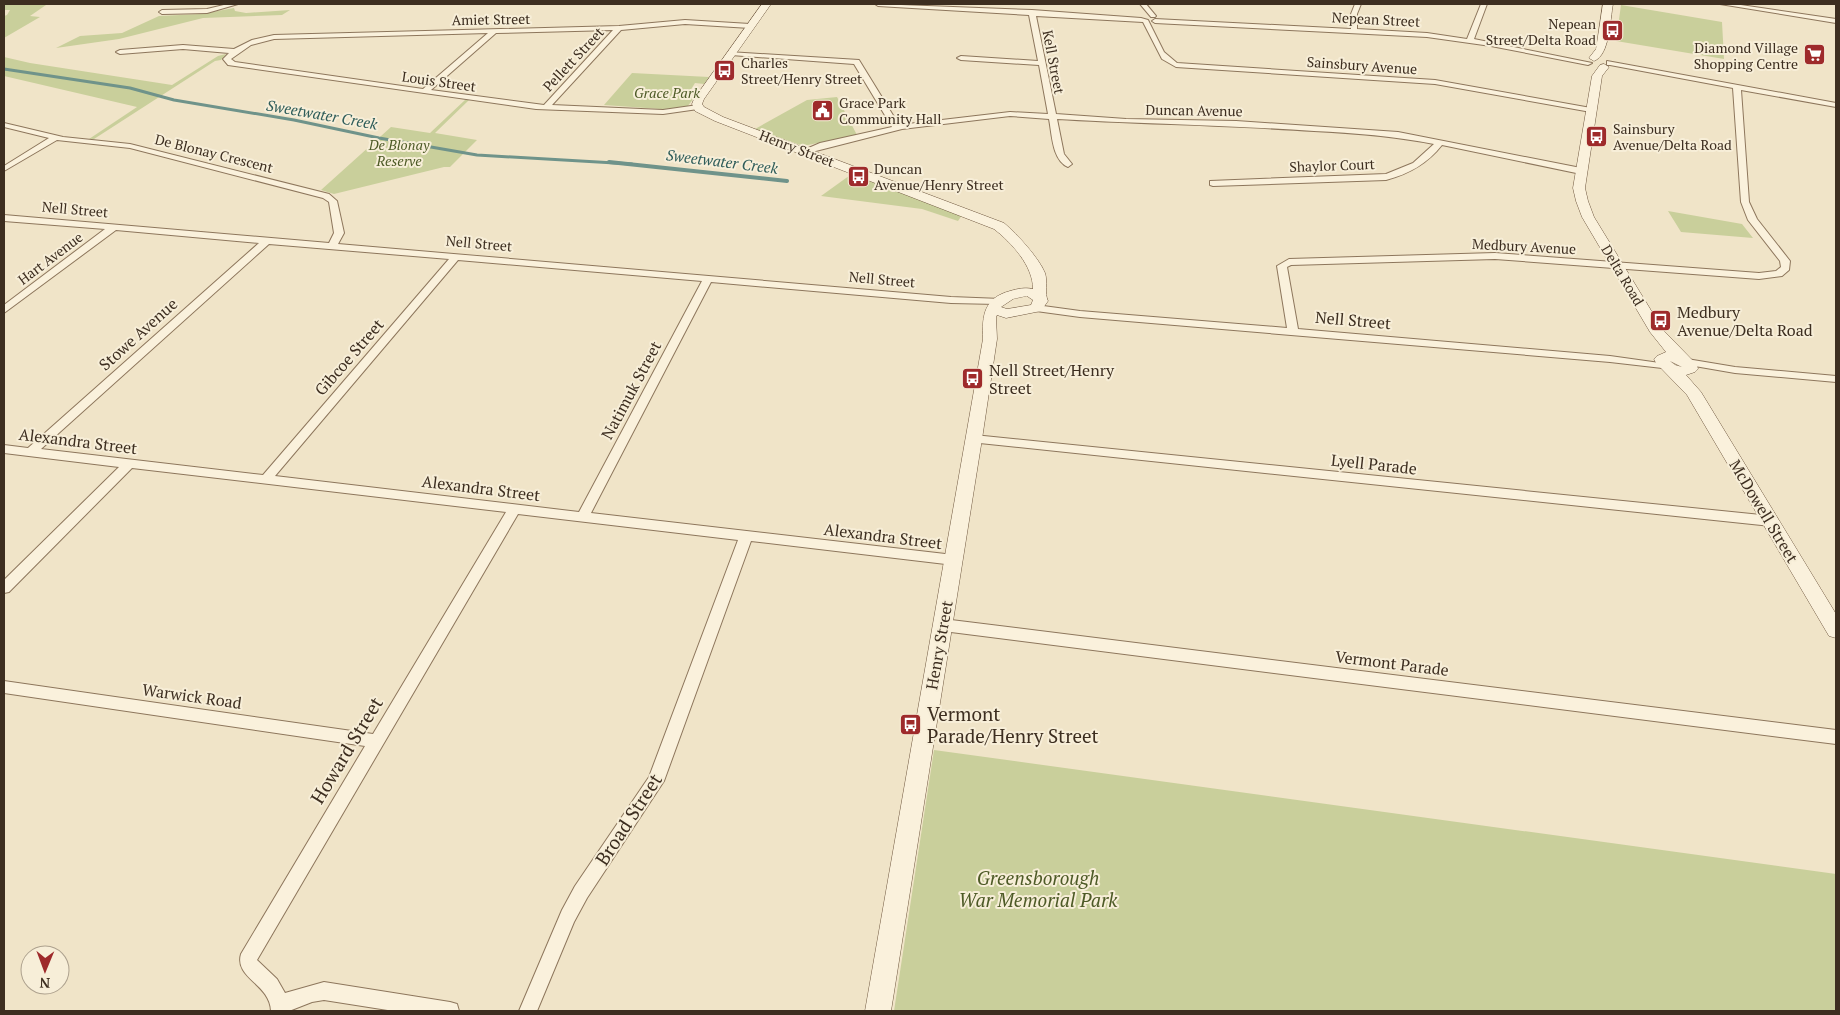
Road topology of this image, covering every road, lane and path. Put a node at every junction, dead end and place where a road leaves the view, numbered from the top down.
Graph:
1 (235, 4) edge
2 (765, 4) edge
3 (880, 4) edge
4 (1358, 4) edge
5 (1484, 4) edge
6 (1608, 4) edge
7 (1723, 4) edge
8 (1144, 6) edge
9 (997, 7) edge
10 (161, 12) dead end
11 (1032, 12) junction
12 (1149, 20) junction
13 (1836, 21) edge
14 (750, 26) junction
15 (619, 28) junction
16 (1358, 31) junction
17 (495, 32) junction
18 (1470, 40) junction
19 (236, 51) junction
20 (120, 52) dead end
21 (731, 54) junction
22 (961, 58) dead end
23 (1041, 62) junction
24 (1599, 64) junction
25 (1737, 87) junction
26 (425, 91) junction
27 (1836, 104) edge
28 (546, 107) junction
29 (702, 110) junction
30 (1591, 110) junction
31 (1052, 116) junction
32 (4, 125) edge
33 (897, 128) junction
34 (56, 137) junction
35 (1440, 142) junction
36 (808, 152) junction
37 (1068, 164) dead end
38 (4, 170) edge
39 (1581, 171) junction
40 (1213, 183) dead end
41 (4, 218) edge
42 (113, 228) junction
43 (268, 240) junction
44 (327, 245) junction
45 (457, 256) junction
46 (1026, 259) junction
47 (1617, 265) junction
48 (708, 279) junction
49 (1024, 292) junction
50 (1039, 302) junction
51 (997, 308) junction
52 (4, 310) edge
53 (1293, 331) junction
54 (1676, 364) junction
55 (1836, 379) edge
56 (974, 439) junction
57 (4, 449) edge
58 (31, 452) junction
59 (130, 463) junction
60 (266, 479) junction
61 (515, 508) junction
62 (583, 516) junction
63 (1771, 522) junction
64 (746, 536) junction
65 (954, 560) junction
66 (4, 588) edge
67 (943, 625) junction
68 (1836, 630) edge
69 (4, 687) edge
70 (1836, 737) edge
71 (375, 741) junction
72 (280, 1008) edge
73 (450, 1011) edge
74 (528, 1011) edge
75 (878, 1011) edge

1 - 10 street
2 - 14 street
3 - 9 street, Nepean Street
4 - 16 street
5 - 18 street
6 - 24 street, Delta Road
7 - 13 street
8 - 12 street, Sainsbury Avenue
9 - 11 street, Nepean Street
11 - 12 street, Nepean Street
11 - 23 street, Kell Street
12 - 16 street, Nepean Street
12 - 30 street, Sainsbury Avenue
14 - 15 street, Amiet Street
14 - 21 street
15 - 17 street, Amiet Street
15 - 28 street, Pellett Street
16 - 18 street, Nepean Street
17 - 19 street, Amiet Street
17 - 26 street
18 - 24 street, Nepean Street
19 - 20 street
19 - 26 street, Louis Street
21 - 29 street
21 - 33 street
22 - 23 street
23 - 31 street, Kell Street
24 - 25 street, Nepean Street
24 - 30 street, Delta Road
25 - 27 street, Nepean Street
25 - 47 street, Medbury Avenue
26 - 28 street, Louis Street
28 - 29 street, Louis Street
29 - 36 street, Henry Street
30 - 39 street, Delta Road
31 - 33 street, Duncan Avenue
31 - 35 street, Duncan Avenue
31 - 37 street, Kell Street
32 - 34 street, De Blonay Crescent
33 - 36 street, Duncan Avenue
34 - 38 street
34 - 44 street, De Blonay Crescent
35 - 39 street, Duncan Avenue
35 - 40 street, Shaylor Court
36 - 46 street, Henry Street
39 - 47 street, Delta Road
41 - 42 street, Nell Street
42 - 43 street, Nell Street
42 - 52 street, Hart Avenue
43 - 44 street, Nell Street
43 - 58 street, Stowe Avenue
44 - 45 street, Nell Street
45 - 48 street, Nell Street
45 - 60 street, Gibcoe Street
46 - 49 street
46 - 50 street, Henry Street
47 - 53 street, Medbury Avenue
47 - 54 street, Delta Road
48 - 51 street, Nell Street
48 - 62 street, Natimuk Street
49 - 50 street
49 - 51 street
50 - 51 street
50 - 53 street, Nell Street
51 - 56 street, Henry Street
53 - 54 street, Nell Street
54 - 55 street, Nell Street
54 - 63 street, McDowell Street
56 - 63 street, Lyell Parade
56 - 65 street, Henry Street
57 - 58 street, Alexandra Street
58 - 59 street, Alexandra Street
59 - 60 street, Alexandra Street
59 - 66 street
60 - 61 street, Alexandra Street
61 - 62 street, Alexandra Street
61 - 71 street, Howard Street
62 - 64 street, Alexandra Street
63 - 68 street, McDowell Street
64 - 65 street, Alexandra Street
64 - 74 street, Broad Street
65 - 67 street, Henry Street
67 - 70 street, Vermont Parade
67 - 75 street, Henry Street
69 - 71 street, Warwick Road
71 - 72 street, Howard Street
72 - 73 street

